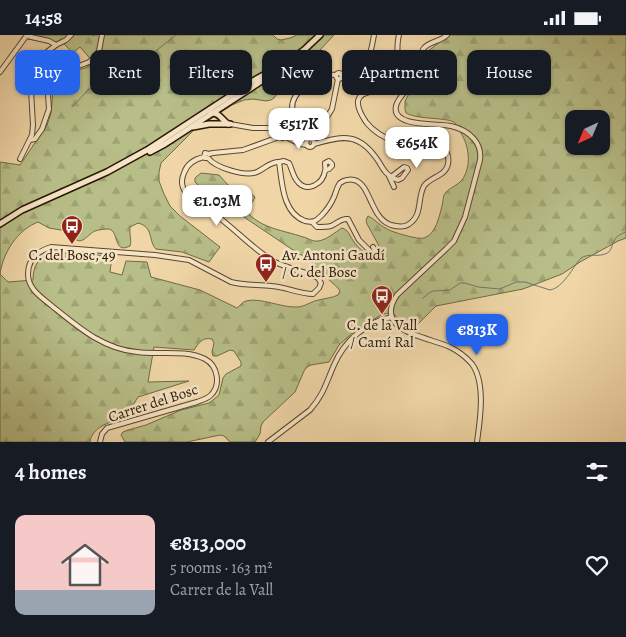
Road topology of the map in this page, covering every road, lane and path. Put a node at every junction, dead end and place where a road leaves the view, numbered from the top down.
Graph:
1 (27, 35) edge
2 (71, 35) edge
3 (102, 35) edge
4 (320, 35) edge
5 (374, 35) edge
6 (399, 35) edge
7 (447, 35) edge
8 (56, 45) junction
9 (304, 50) edge
10 (0, 72) edge
11 (262, 75) edge
12 (337, 77) junction
13 (262, 80) edge
14 (232, 100) junction
15 (219, 103) junction
16 (211, 113) junction
17 (294, 113) dead end
18 (199, 117) junction
19 (221, 117) junction
20 (230, 124) junction
21 (215, 125) junction
22 (188, 129) junction
23 (280, 131) junction
24 (280, 137) junction
25 (286, 137) junction
26 (312, 139) junction
27 (30, 140) junction
28 (314, 144) junction
29 (307, 145) junction
30 (207, 156) junction
31 (20, 159) dead end
32 (126, 162) junction
33 (279, 162) junction
34 (326, 170) dead end
35 (394, 187) dead end
36 (312, 222) junction
37 (0, 224) edge
38 (374, 247) dead end
39 (392, 317) junction
40 (100, 442) edge
41 (268, 442) edge
42 (476, 442) edge

1 - 8 street
1 - 10 street
2 - 8 street
3 - 27 street
4 - 9 main road
5 - 12 street
6 - 36 street
7 - 39 street
8 - 27 street
11 - 15 main road
12 - 17 street
12 - 26 street
13 - 14 main road
14 - 16 main road
14 - 19 main road
15 - 16 main road
15 - 18 main road
16 - 18 main road
16 - 19 main road
16 - 21 main road
16 - 22 main road
18 - 32 main road
19 - 20 main road
19 - 21 main road
20 - 21 main road
20 - 23 street
21 - 22 main road
22 - 32 main road
23 - 24 street
23 - 25 street
24 - 25 street
24 - 30 street
25 - 29 street
26 - 28 street
26 - 29 street
27 - 31 street
28 - 29 street
28 - 35 street
30 - 33 street
30 - 40 street, Carrer del Bosc
32 - 37 main road
33 - 34 street
33 - 36 street
36 - 38 street
39 - 41 street
39 - 42 street

